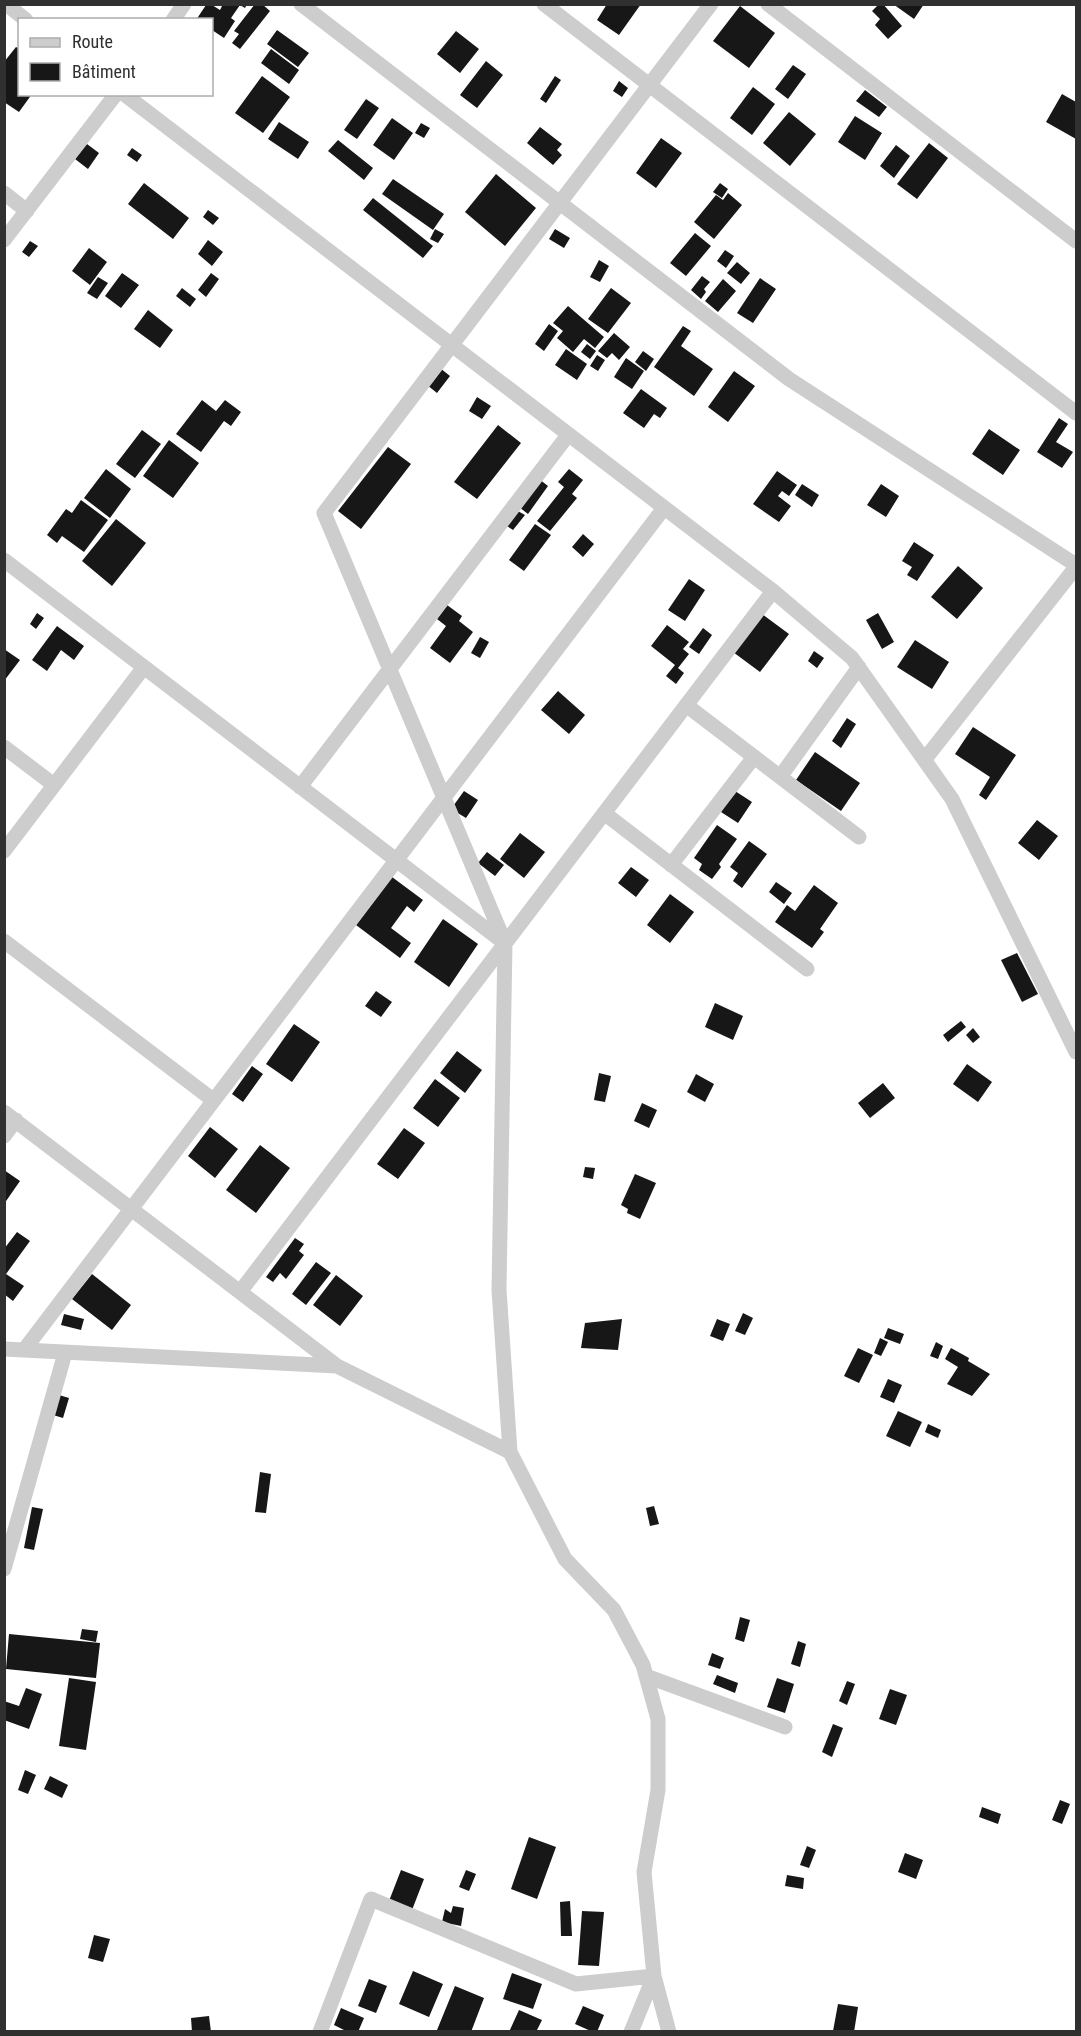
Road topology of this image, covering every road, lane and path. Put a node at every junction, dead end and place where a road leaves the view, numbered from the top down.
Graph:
1 (6, 4) edge
2 (184, 4) edge
3 (301, 4) edge
4 (544, 4) edge
5 (711, 4) edge
6 (768, 4) edge
7 (24, 18) edge
8 (174, 18) edge
9 (650, 86) junction
10 (114, 96) edge
11 (127, 96) edge
12 (4, 193) edge
13 (560, 203) junction
14 (27, 211) junction
15 (4, 240) edge
16 (1077, 241) edge
17 (452, 346) junction
18 (1077, 413) edge
19 (568, 435) junction
20 (664, 508) junction
21 (4, 560) edge
22 (1077, 566) edge
23 (772, 591) junction
24 (144, 667) junction
25 (859, 667) junction
26 (390, 668) junction
27 (686, 705) junction
28 (4, 747) edge
29 (754, 757) junction
30 (925, 759) junction
31 (780, 777) junction
32 (54, 785) junction
33 (300, 786) junction
34 (444, 797) junction
35 (604, 813) junction
36 (859, 837) dead end
37 (4, 851) edge
38 (396, 860) junction
39 (671, 866) junction
40 (4, 940) edge
41 (505, 943) junction
42 (807, 969) dead end
43 (1077, 1052) edge
44 (213, 1101) junction
45 (10, 1116) edge
46 (4, 1136) edge
47 (131, 1209) junction
48 (240, 1292) junction
49 (4, 1349) edge
50 (24, 1350) junction
51 (65, 1353) junction
52 (337, 1366) junction
53 (510, 1452) junction
54 (4, 1569) edge
55 (646, 1676) junction
56 (785, 1727) dead end
57 (654, 1976) junction
58 (320, 2031) edge
59 (631, 2031) edge
60 (669, 2031) edge

1 - 7 street
2 - 8 street
3 - 13 street
4 - 9 street
5 - 9 street
6 - 16 street
9 - 13 street
9 - 18 street
10 - 14 street
11 - 17 street
12 - 14 street
13 - 17 street
13 - 22 street
14 - 15 street
17 - 19 street
17 - 26 street
19 - 20 street
19 - 26 street
20 - 23 street
20 - 34 street
21 - 24 street
22 - 30 street
23 - 25 street
23 - 27 street
24 - 32 street
24 - 33 street
25 - 30 street
25 - 31 street
26 - 33 street
26 - 34 street
27 - 29 street
27 - 35 street
28 - 32 street
29 - 31 street
29 - 39 street
30 - 43 street
31 - 36 street
32 - 37 street
33 - 38 street
34 - 38 street
34 - 41 street
35 - 39 street
35 - 41 street
38 - 41 street
38 - 44 street
39 - 42 street
40 - 44 street
41 - 48 street
41 - 53 street
44 - 47 street
45 - 46 street
45 - 47 street
47 - 48 street
47 - 50 street
48 - 52 street
49 - 50 street
50 - 51 street
51 - 52 street
51 - 54 street
52 - 53 street
53 - 55 street
55 - 56 street
55 - 57 street
57 - 58 street
57 - 59 street
57 - 60 street

